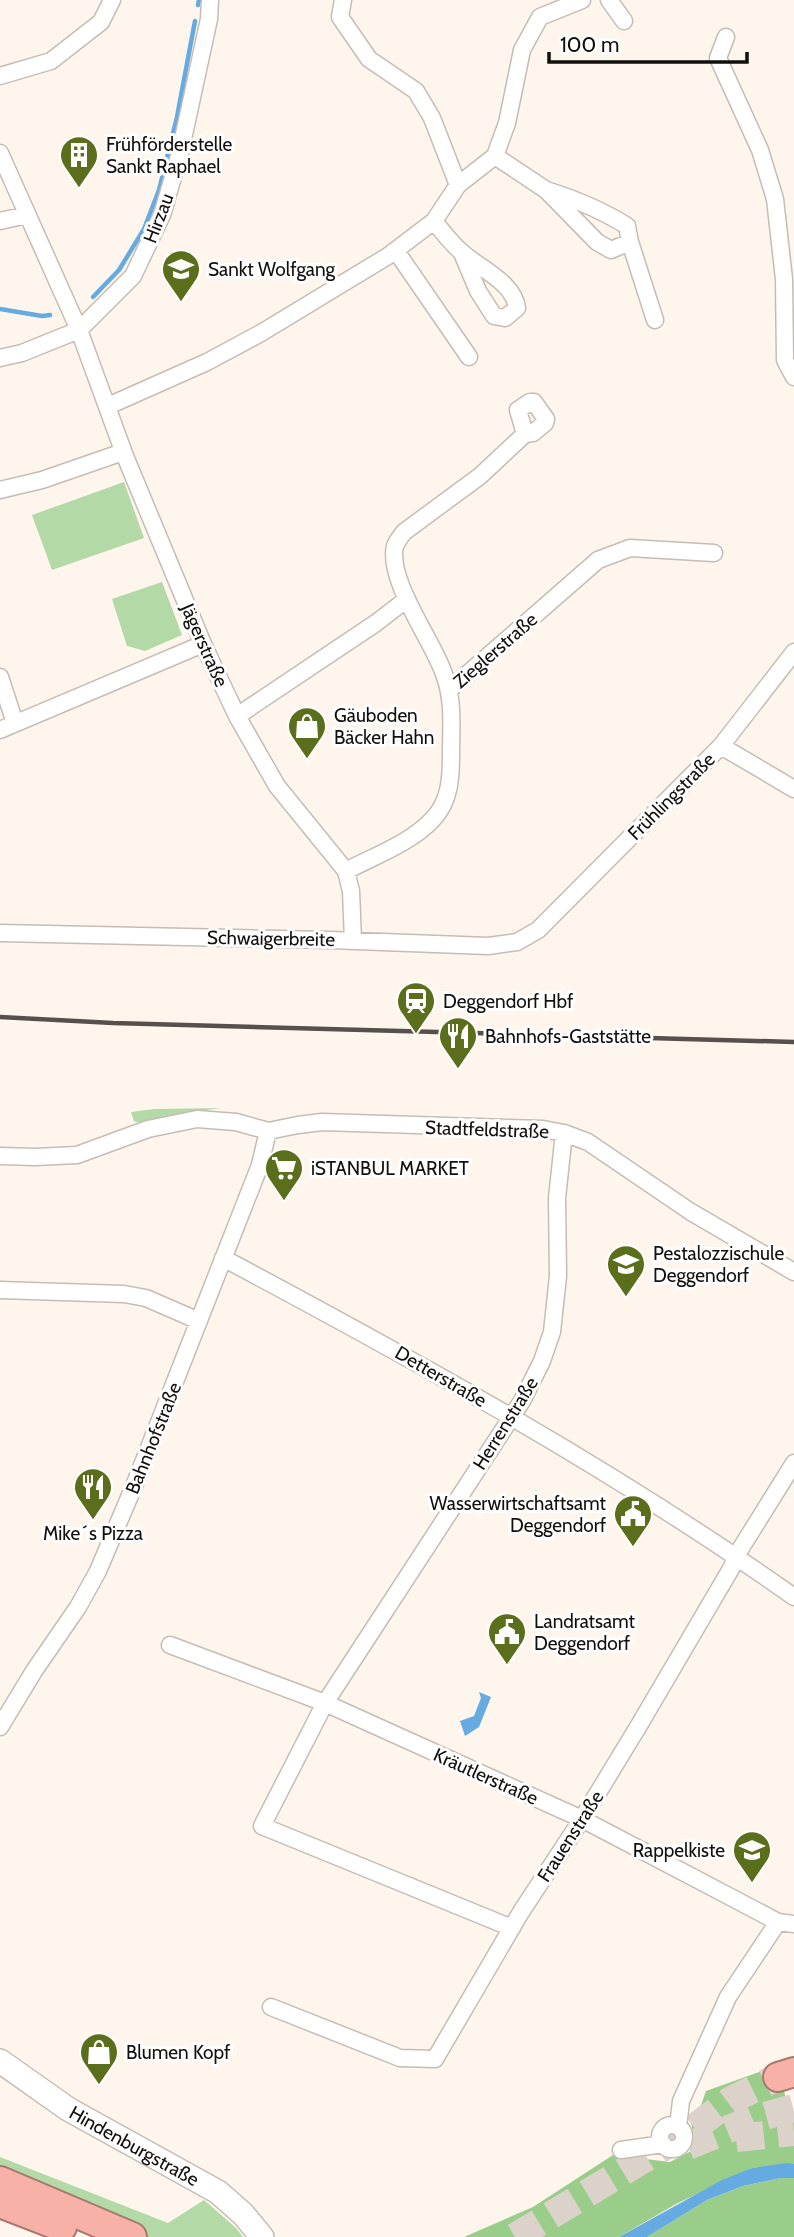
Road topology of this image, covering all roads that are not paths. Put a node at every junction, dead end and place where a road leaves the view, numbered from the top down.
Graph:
1 (112, 0) edge
2 (210, 0) edge
3 (343, 0) edge
4 (582, 0) edge
5 (608, 0) edge
6 (624, 20) dead end
7 (726, 37) dead end
8 (0, 76) edge
9 (0, 153) edge
10 (495, 156) junction
11 (458, 185) junction
12 (546, 190) junction
13 (27, 215) junction
14 (0, 221) edge
15 (434, 221) junction
16 (630, 242) junction
17 (396, 251) junction
18 (462, 253) dead end
19 (655, 320) dead end
20 (79, 330) junction
21 (0, 358) edge
22 (469, 358) dead end
23 (794, 377) edge
24 (108, 406) junction
25 (525, 433) dead end
26 (123, 452) junction
27 (0, 490) edge
28 (714, 553) dead end
29 (407, 598) junction
30 (203, 644) junction
31 (794, 652) edge
32 (0, 677) edge
33 (449, 690) junction
34 (237, 716) junction
35 (8, 726) edge
36 (721, 746) junction
37 (794, 789) edge
38 (346, 871) junction
39 (538, 930) joint
40 (0, 933) edge
41 (353, 940) junction
42 (268, 1131) junction
43 (564, 1133) junction
44 (0, 1156) edge
45 (223, 1258) junction
46 (794, 1272) edge
47 (0, 1290) edge
48 (199, 1321) junction
49 (511, 1416) junction
50 (794, 1463) edge
51 (736, 1556) junction
52 (794, 1597) edge
53 (170, 1645) dead end
54 (325, 1703) junction
55 (0, 1727) edge
56 (582, 1819) junction
57 (786, 1923) edge
58 (512, 1928) junction
59 (271, 2007) dead end
60 (0, 2061) edge
61 (621, 2150) dead end
62 (0, 2181) edge
63 (0, 2203) edge
64 (0, 2221) edge
65 (44, 2237) edge
66 (88, 2237) edge
67 (132, 2237) edge
68 (262, 2237) edge

1 - 8 street
2 - 20 street, Hirzau
3 - 11 street
4 - 10 street
5 - 6 street
7 - 23 street
9 - 13 street, Jägerstraße
10 - 11 street
10 - 12 street
11 - 15 street
12 - 16 street
12 - 16 street
13 - 14 street
13 - 20 street, Jägerstraße
15 - 17 street
15 - 18 street
16 - 19 street
17 - 22 street
17 - 24 street
20 - 21 street, Hirzau
20 - 24 street, Jägerstraße
24 - 26 street, Jägerstraße
25 - 29 street
26 - 27 street
26 - 30 street, Jägerstraße
28 - 33 street, Zieglerstraße
29 - 33 street
29 - 34 street
30 - 34 street, Jägerstraße
30 - 35 street
31 - 36 street, Frühlingstraße
32 - 35 street
33 - 38 street, Zieglerstraße
34 - 38 street, Jägerstraße
36 - 37 street
36 - 39 street, Frühlingstraße
38 - 41 street, Jägerstraße
39 - 41 street, Schwaigerbreite
40 - 41 street, Schwaigerbreite
42 - 43 street, Stadtfeldstraße
42 - 44 street
42 - 45 street, Bahnhofstraße
43 - 46 street, Stadtfeldstraße
43 - 49 street, Herrenstraße
45 - 48 street, Bahnhofstraße
45 - 49 street, Detterstraße
47 - 48 street
48 - 55 street, Bahnhofstraße
49 - 51 street, Detterstraße
49 - 54 street, Herrenstraße
50 - 51 street, Frauenstraße
51 - 52 street, Detterstraße
51 - 56 street, Frauenstraße
53 - 54 street, Kräutlerstraße
54 - 56 street, Kräutlerstraße
54 - 58 street, Herrenstraße
56 - 57 street, Kräutlerstraße
56 - 58 street, Frauenstraße
57 - 61 street
58 - 59 street, Frauenstraße
60 - 68 street, Hindenburgstraße
62 - 67 highway
63 - 66 highway
64 - 65 highway

